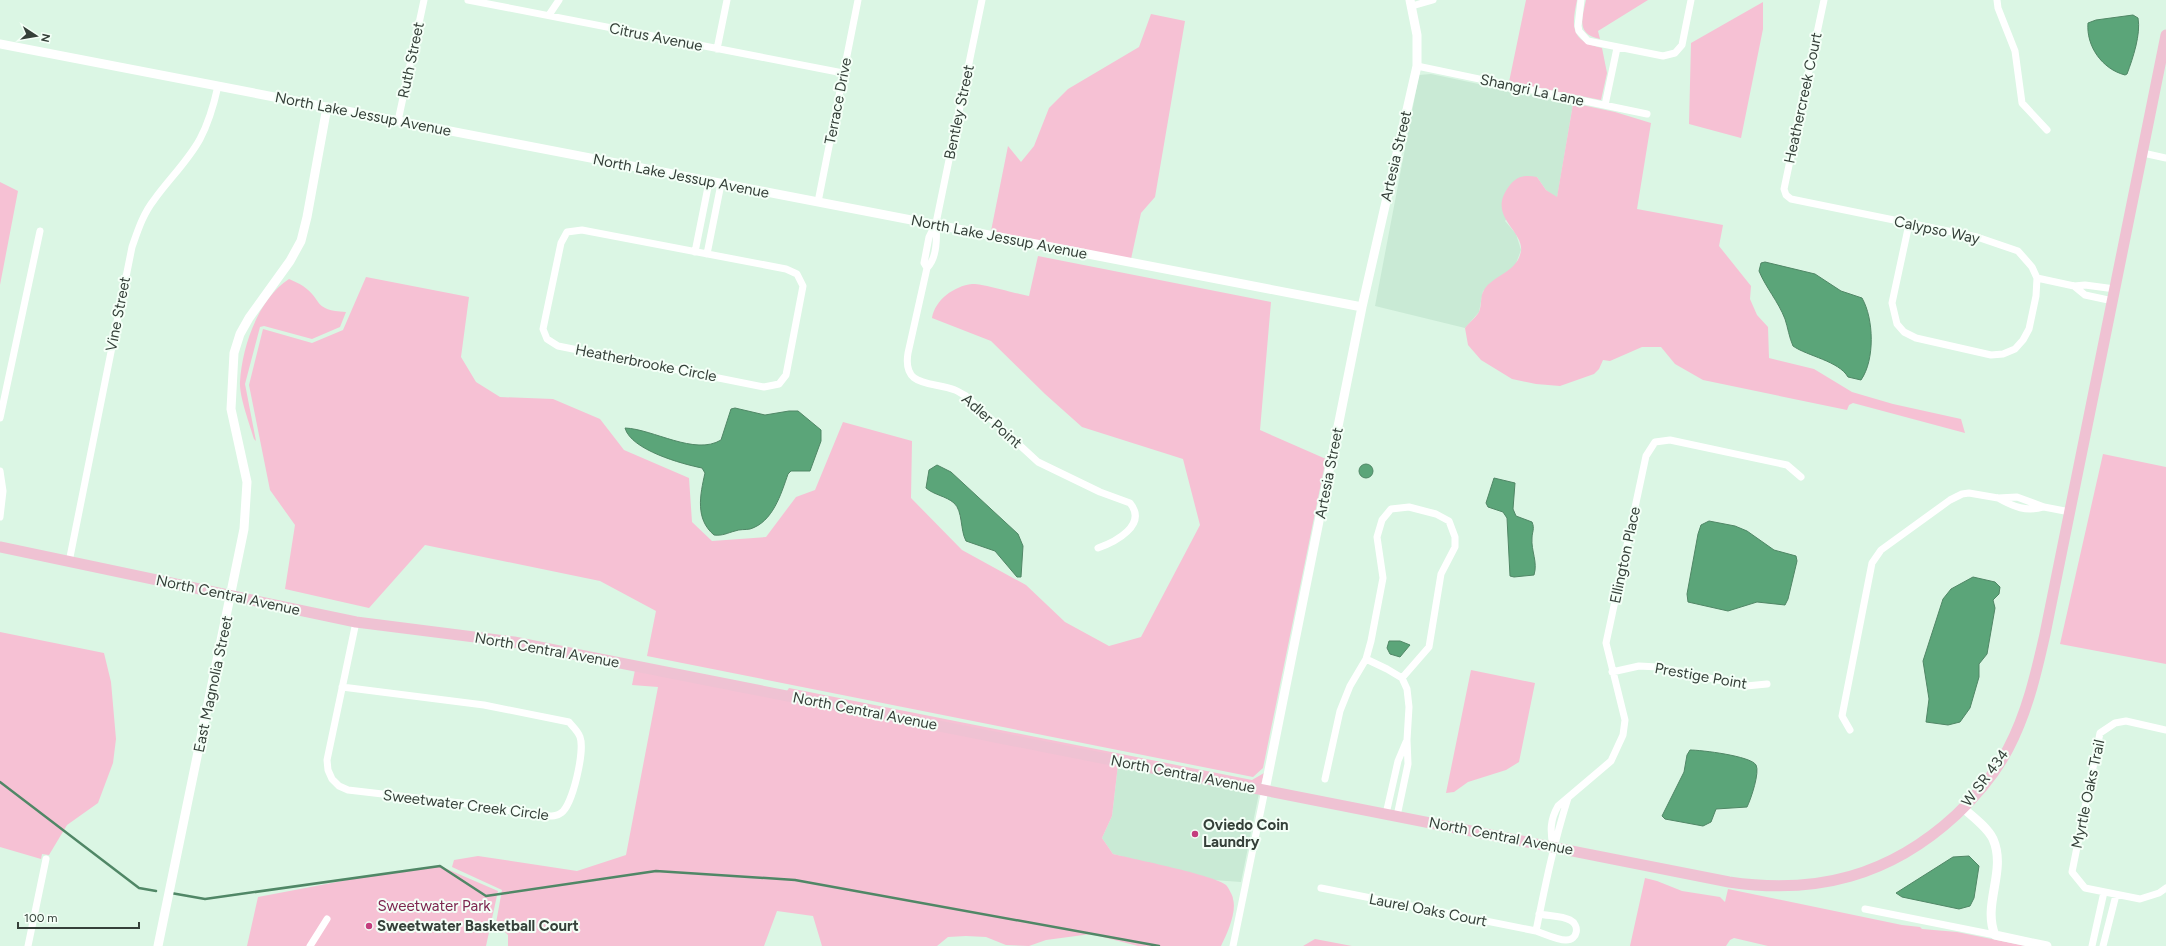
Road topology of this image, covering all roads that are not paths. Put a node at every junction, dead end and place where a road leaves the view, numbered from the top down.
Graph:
1 (424, 0) edge
2 (468, 0) edge
3 (559, 0) edge
4 (727, 0) edge
5 (858, 0) edge
6 (982, 0) edge
7 (1433, 0) edge
8 (1581, 0) edge
9 (1691, 0) edge
10 (1824, 0) edge
11 (1997, 0) edge
12 (1411, 3) edge
13 (549, 15) junction
14 (2166, 35) edge
15 (0, 44) edge
16 (1617, 48) junction
17 (717, 49) junction
18 (1417, 66) junction
19 (843, 73) junction
20 (218, 86) junction
21 (1605, 105) junction
22 (327, 107) junction
23 (1647, 114) dead end
24 (398, 121) junction
25 (2047, 130) dead end
26 (2143, 153) junction
27 (2166, 158) edge
28 (708, 182) junction
29 (721, 184) junction
30 (1786, 195) joint
31 (818, 202) junction
32 (701, 220) junction
33 (713, 222) junction
34 (936, 223) junction
35 (1910, 224) junction
36 (40, 231) dead end
37 (694, 252) junction
38 (706, 254) junction
39 (2037, 278) junction
40 (2074, 286) junction
41 (2115, 290) junction
42 (2113, 301) junction
43 (1362, 307) junction
44 (0, 418) edge
45 (0, 471) edge
46 (1801, 477) dead end
47 (1998, 498) junction
48 (2044, 507) junction
49 (2070, 512) junction
50 (0, 517) edge
51 (0, 547) edge
52 (1098, 548) dead end
53 (69, 562) junction
54 (231, 596) junction
55 (356, 622) junction
56 (1366, 659) junction
57 (1612, 672) junction
58 (1402, 678) junction
59 (1766, 684) dead end
60 (342, 687) junction
61 (1850, 730) dead end
62 (2166, 730) edge
63 (1407, 740) junction
64 (1324, 779) dead end
65 (1265, 790) junction
66 (1963, 808) junction
67 (1392, 815) junction
68 (1553, 846) junction
69 (46, 859) dead end
70 (1729, 882) joint
71 (1321, 888) dead end
72 (2166, 888) edge
73 (2104, 892) junction
74 (2116, 895) junction
75 (1866, 909) dead end
76 (1539, 914) junction
77 (327, 919) dead end
78 (2098, 922) junction
79 (2108, 925) junction
80 (1536, 931) junction
81 (1995, 935) junction
82 (28, 946) edge
83 (158, 946) edge
84 (310, 946) edge
85 (1233, 946) edge
86 (2046, 946) edge
87 (2092, 946) edge
88 (2103, 946) edge

1 - 24 street, Ruth Street
2 - 13 street, Citrus Avenue
3 - 13 street
4 - 17 street
5 - 19 street, Terrace Drive
6 - 34 street, Bentley Street
7 - 12 street
8 - 16 street
9 - 16 street
10 - 30 street, Heathercreek Court
11 - 25 street
12 - 18 street, Artesia Street
13 - 17 street, Citrus Avenue
14 - 26 main road, W SR 434
15 - 20 street, North Lake Jessup Avenue
16 - 21 street
17 - 19 street, Citrus Avenue
18 - 21 street, Shangri La Lane
18 - 43 street, Artesia Street
19 - 31 street, Terrace Drive
20 - 22 street, North Lake Jessup Avenue
20 - 53 street, Vine Street
21 - 23 street, Shangri La Lane
22 - 24 street, North Lake Jessup Avenue
22 - 54 street, East Magnolia Street
24 - 28 street, North Lake Jessup Avenue
26 - 27 street
26 - 41 main road, W SR 434
28 - 29 street, North Lake Jessup Avenue
28 - 32 street
29 - 31 street, North Lake Jessup Avenue
29 - 33 street
30 - 35 street, Calypso Way
31 - 34 street, North Lake Jessup Avenue
32 - 33 street
32 - 37 street
33 - 38 street
34 - 43 street, North Lake Jessup Avenue
34 - 52 street, Adler Point
35 - 39 street, Calypso Way
35 - 39 street
36 - 44 street
37 - 38 street, Heatherbrooke Circle
37 - 38 street, Heatherbrooke Circle
39 - 40 street
40 - 41 street
40 - 42 street
41 - 42 main road, W SR 434
42 - 49 main road, W SR 434
43 - 65 street, Artesia Street
45 - 50 street
46 - 57 street, Ellington Place
47 - 48 street
47 - 48 street
47 - 61 street
48 - 49 street
49 - 66 main road, W SR 434
51 - 53 main road, North Central Avenue
53 - 54 main road, North Central Avenue
54 - 55 main road, North Central Avenue
54 - 83 street, East Magnolia Street
55 - 60 street, Sweetwater Creek Circle
55 - 65 main road, North Central Avenue
56 - 58 street
56 - 58 street
56 - 64 street
57 - 59 street, Prestige Point
57 - 68 street, Ellington Place
58 - 63 street
60 - 60 street, Sweetwater Creek Circle
62 - 73 street, Myrtle Oaks Trail
63 - 67 street
63 - 67 street
65 - 67 main road, North Central Avenue
65 - 85 street, Artesia Street
66 - 70 main road, W SR 434
66 - 81 street
67 - 68 main road, North Central Avenue
68 - 70 main road, North Central Avenue
68 - 76 street
69 - 82 street
71 - 80 street, Laurel Oaks Court
72 - 74 street, Myrtle Oaks Trail
73 - 74 street, Myrtle Oaks Trail
73 - 78 street
74 - 79 street
75 - 81 street
76 - 80 street
76 - 80 street, Laurel Oaks Court
77 - 84 street
78 - 79 street
78 - 87 street
79 - 88 street
81 - 86 street

